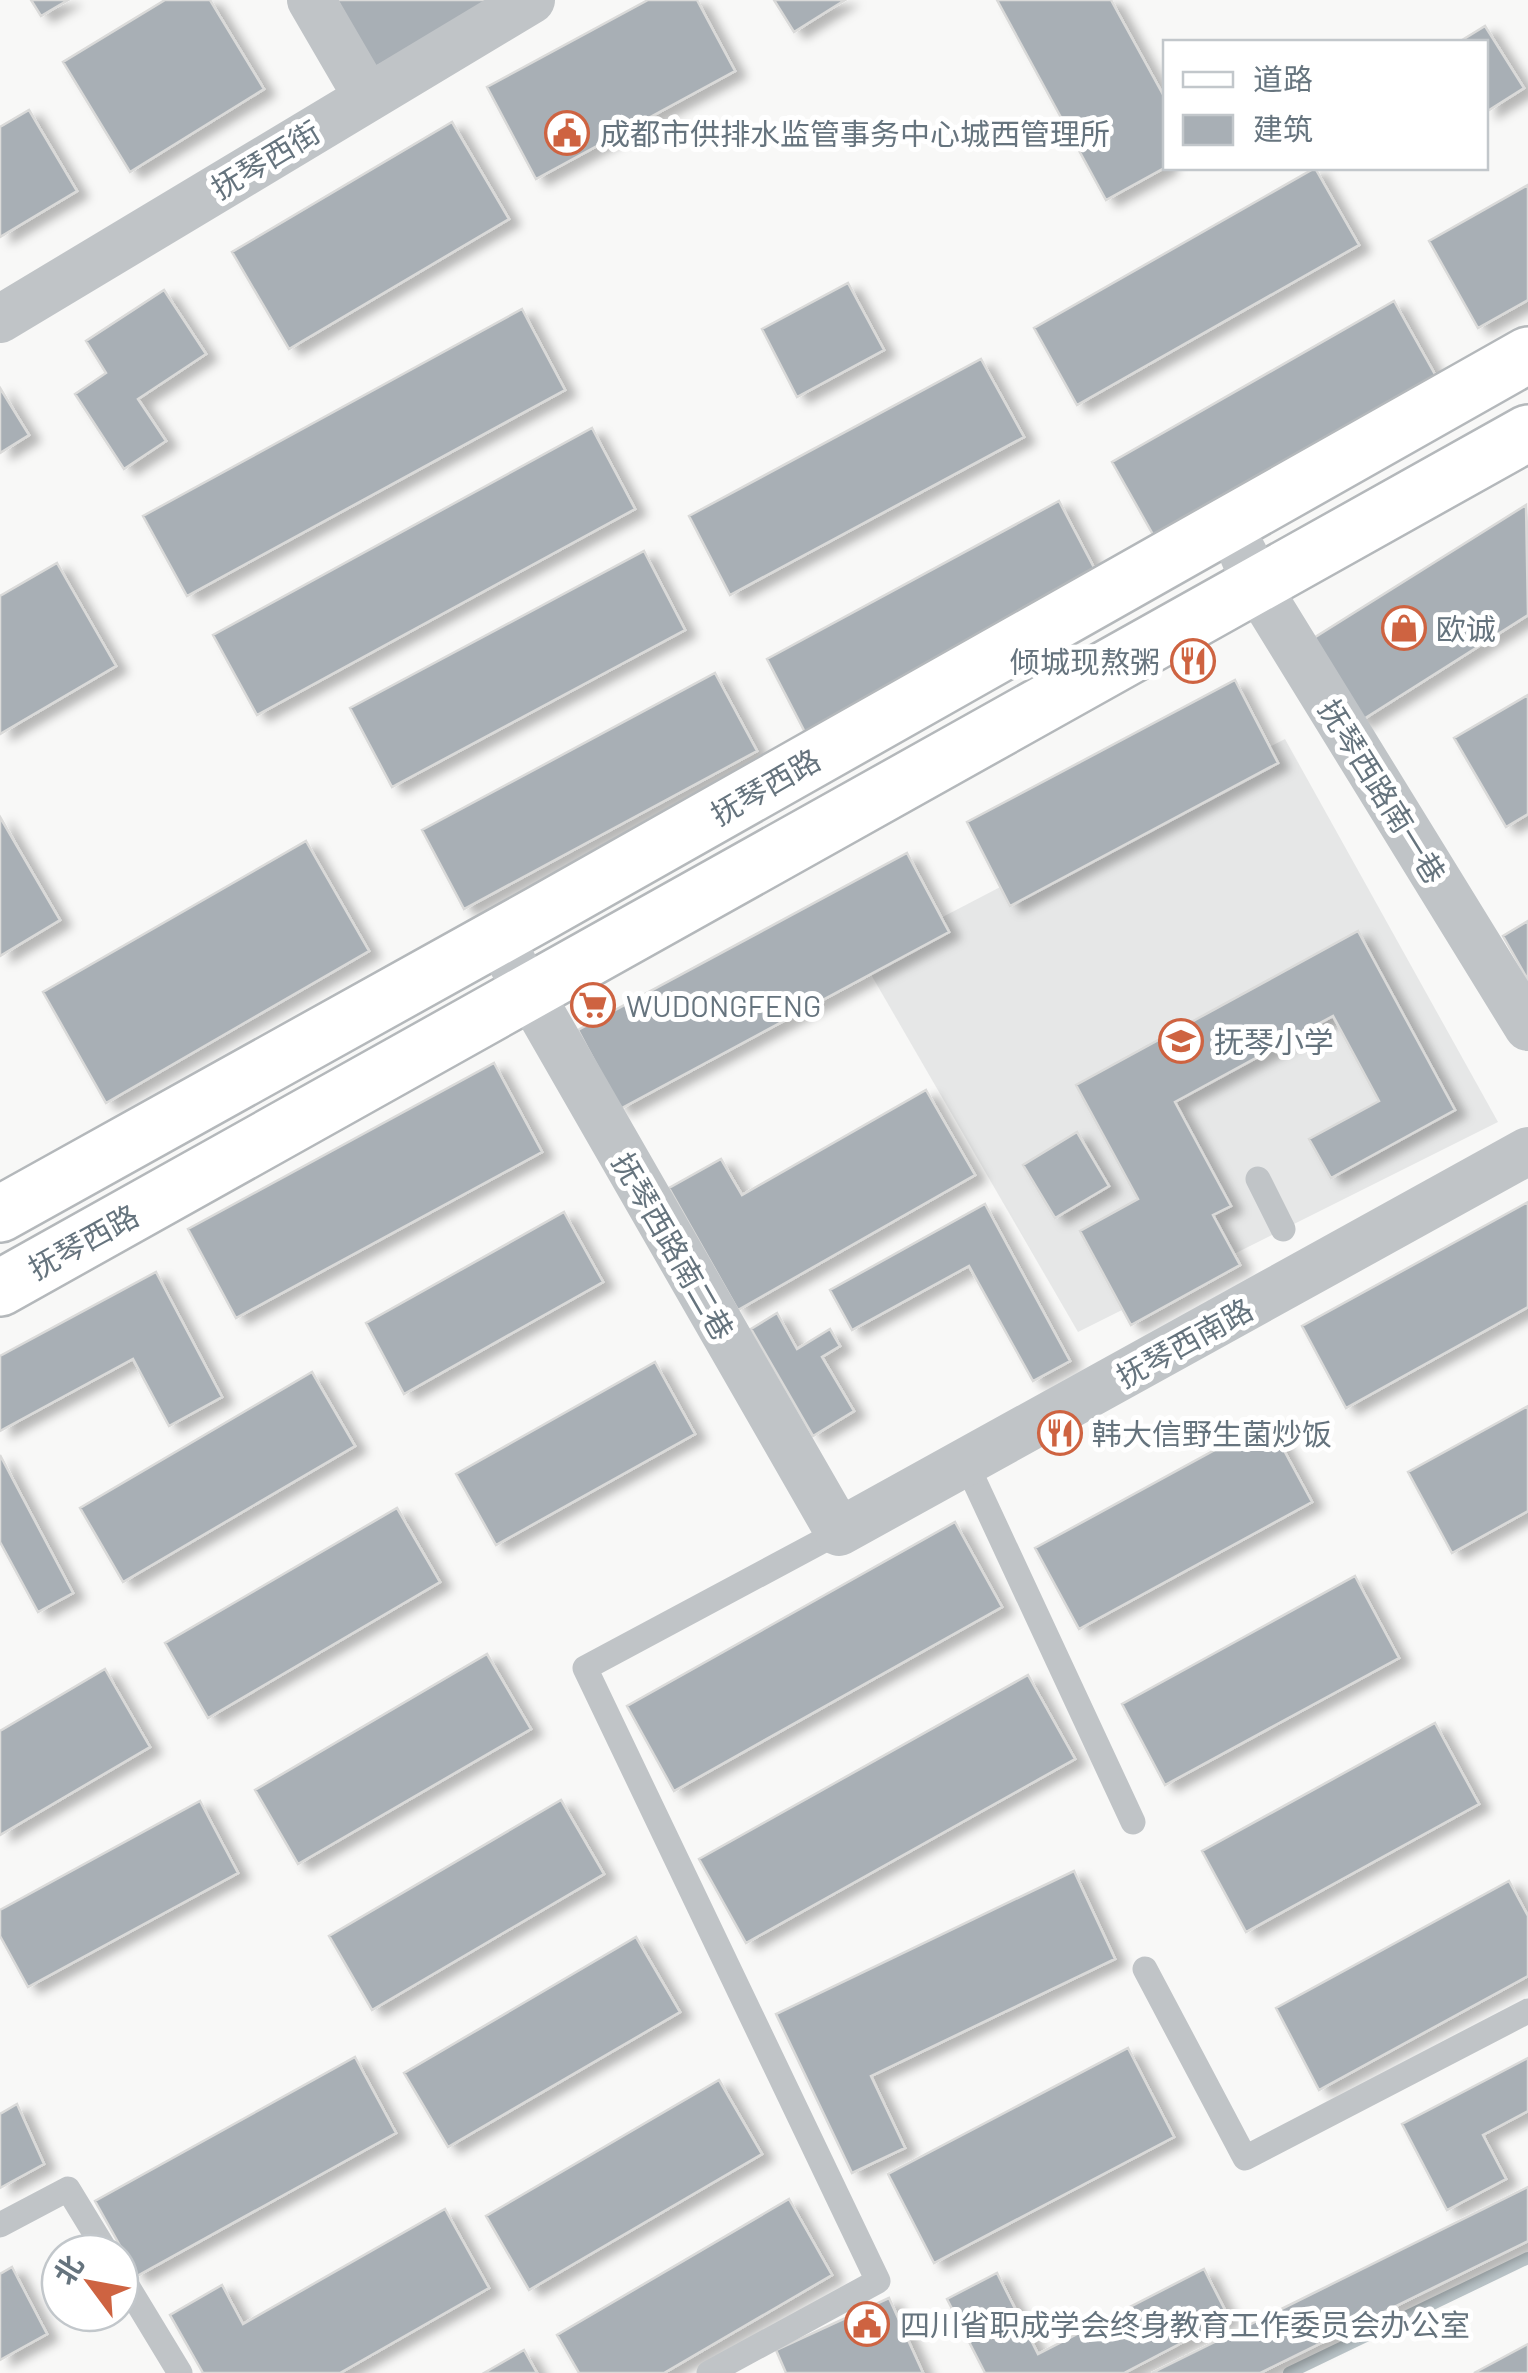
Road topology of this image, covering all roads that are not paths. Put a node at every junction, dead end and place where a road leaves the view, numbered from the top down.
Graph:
1 (312, 0) edge
2 (531, 0) edge
3 (368, 98) junction
4 (0, 319) edge
5 (1528, 354) edge
6 (1528, 433) edge
7 (1250, 569) junction
8 (519, 976) junction
9 (1528, 1027) edge
10 (1528, 1152) edge
11 (1258, 1179) dead end
12 (0, 1214) edge
13 (1283, 1230) dead end
14 (0, 1288) edge
15 (966, 1463) junction
16 (839, 1532) junction
17 (1133, 1822) dead end
18 (1145, 1969) dead end
19 (1528, 2011) edge
20 (0, 2225) edge
21 (96, 2233) edge
22 (140, 2307) edge
23 (180, 2373) edge
24 (710, 2373) edge

1 - 3 street
2 - 3 street, 抚琴西街
3 - 4 street, 抚琴西街
5 - 12 main road, 抚琴西路
6 - 7 main road, 抚琴西路
7 - 8 main road, 抚琴西路
7 - 9 street, 抚琴西路南一巷
8 - 14 main road, 抚琴西路
8 - 16 street, 抚琴西路南二巷
10 - 15 street, 抚琴西南路
11 - 13 lane
15 - 16 street, 抚琴西南路
15 - 17 lane
16 - 24 lane
18 - 19 lane
20 - 21 lane
22 - 23 lane

